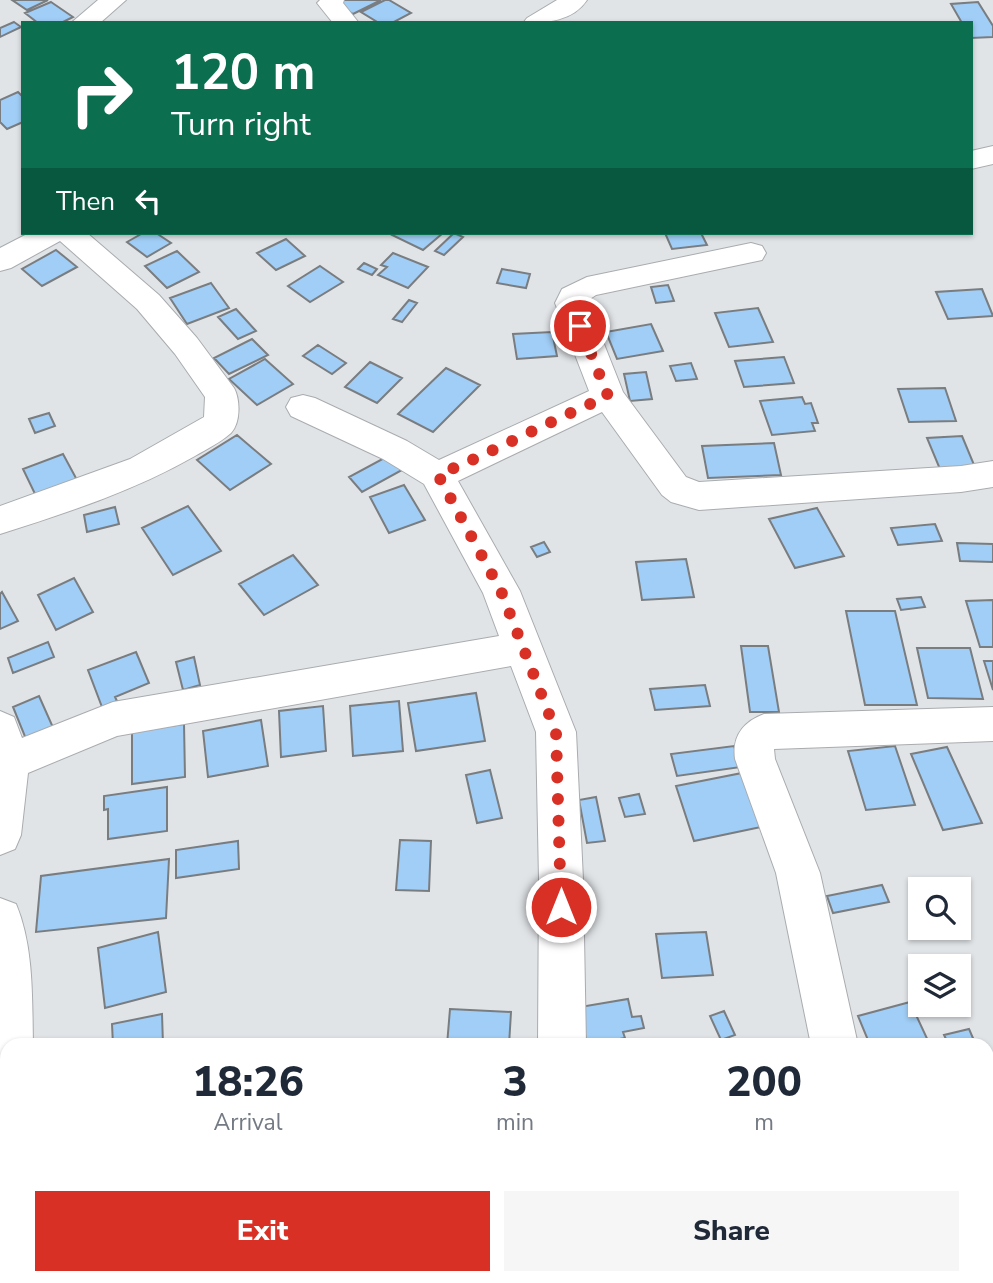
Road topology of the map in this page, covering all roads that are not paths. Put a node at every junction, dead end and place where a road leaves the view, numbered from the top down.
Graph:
1 (114, 0) edge
2 (332, 0) edge
3 (575, 0) edge
4 (87, 21) edge
5 (344, 21) edge
6 (539, 21) edge
7 (993, 155) edge
8 (973, 160) edge
9 (48, 235) edge
10 (71, 235) edge
11 (751, 253) dead end
12 (0, 261) edge
13 (608, 396) junction
14 (303, 407) dead end
15 (993, 474) edge
16 (438, 475) junction
17 (0, 520) edge
18 (523, 648) junction
19 (993, 724) edge
20 (4, 746) edge
21 (0, 835) edge
22 (0, 919) edge
23 (10, 1038) edge
24 (562, 1038) edge
25 (833, 1038) edge

1 - 4 street
2 - 5 street
3 - 6 street
7 - 8 street
9 - 12 street
10 - 17 street
11 - 13 street
13 - 15 street
13 - 16 street
14 - 16 street
16 - 18 street
18 - 20 street
18 - 24 street
19 - 25 street
20 - 21 street
22 - 23 street

